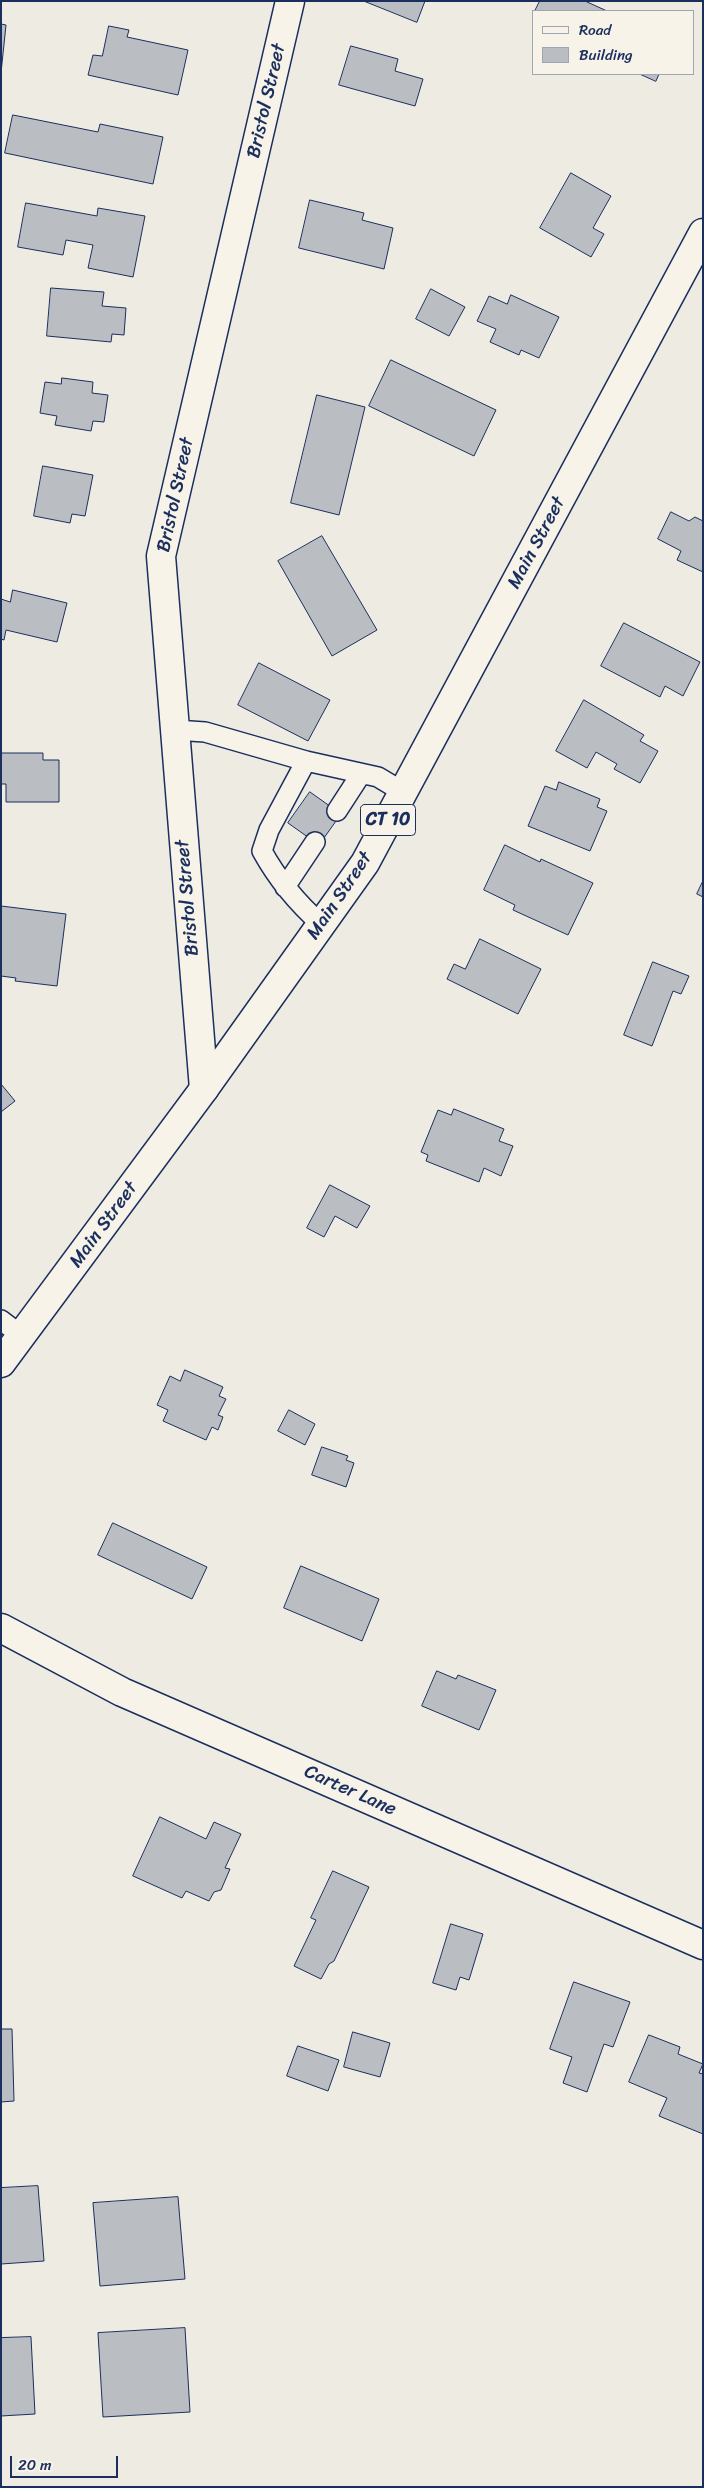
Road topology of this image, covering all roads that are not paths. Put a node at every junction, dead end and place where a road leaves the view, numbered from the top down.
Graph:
1 (290, 1) edge
2 (703, 233) edge
3 (175, 730) junction
4 (306, 761) junction
5 (361, 774) junction
6 (403, 792) junction
7 (337, 811) dead end
8 (315, 842) dead end
9 (285, 887) junction
10 (322, 924) junction
11 (204, 1089) junction
12 (1, 1320) edge
13 (22, 1336) junction
14 (1, 1363) edge
15 (1, 1628) edge
16 (703, 1945) edge

1 - 3 main road, Bristol Street
2 - 6 main road, Main Street / CT 10
3 - 4 lane
3 - 11 main road, Bristol Street
4 - 5 lane
4 - 9 lane
5 - 6 lane
5 - 7 lane
6 - 10 main road, Main Street / CT 10
8 - 9 lane
9 - 10 lane
10 - 11 main road, Main Street / CT 10
11 - 13 main road, Main Street / CT 10
12 - 13 lane
13 - 14 main road, Main Street / CT 10
15 - 16 main road, Carter Lane

